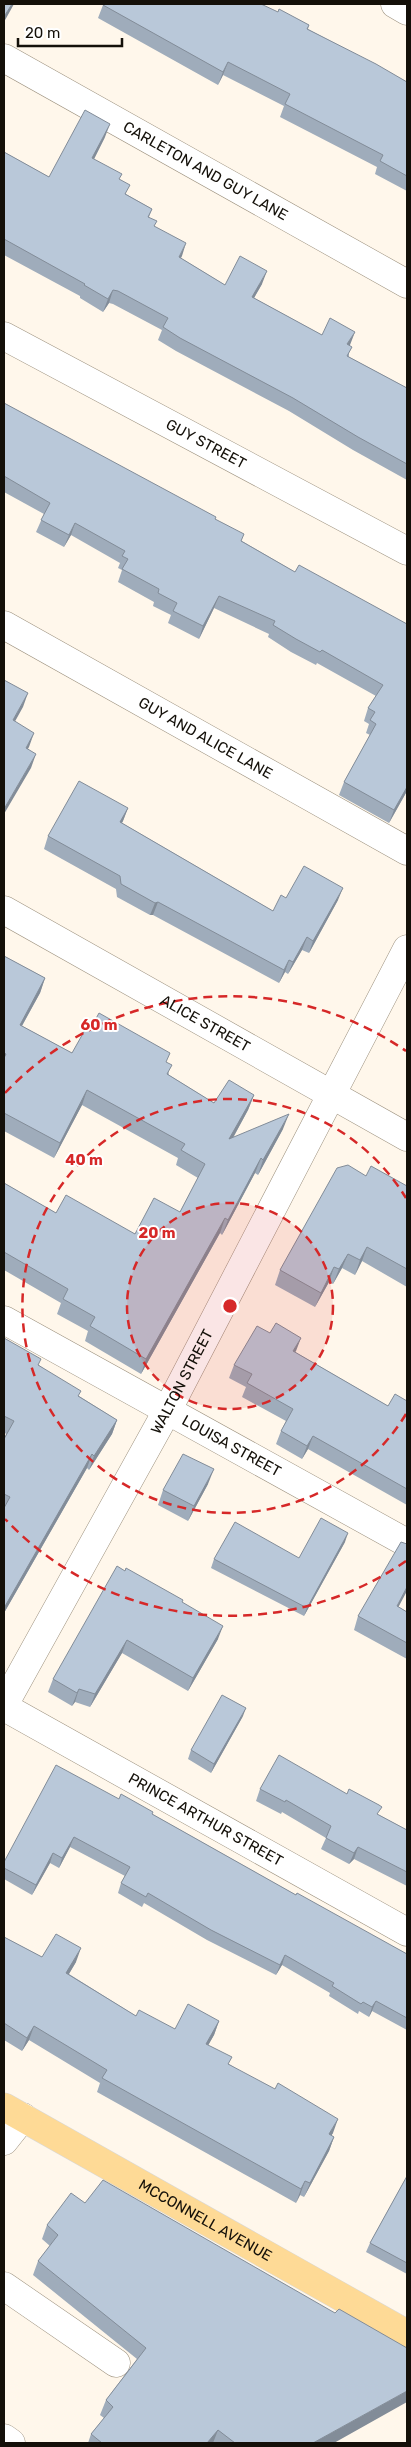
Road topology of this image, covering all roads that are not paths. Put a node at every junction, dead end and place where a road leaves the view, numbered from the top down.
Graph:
1 (395, 4) edge
2 (407, 11) edge
3 (4, 58) edge
4 (407, 284) edge
5 (4, 336) edge
6 (407, 551) edge
7 (4, 625) edge
8 (407, 851) edge
9 (4, 910) edge
10 (407, 949) edge
11 (331, 1095) junction
12 (407, 1137) edge
13 (4, 1320) edge
14 (167, 1410) junction
15 (407, 1543) edge
16 (4, 1706) edge
17 (407, 1932) edge
18 (13, 2112) edge
19 (4, 2141) edge
20 (4, 2286) edge
21 (407, 2334) edge
22 (116, 2363) dead end
23 (4, 2438) edge
24 (11, 2443) edge

1 - 2 street
3 - 4 street, CARLETON AND GUY LANE
5 - 6 street, GUY STREET
7 - 8 street, GUY AND ALICE LANE
9 - 11 street, ALICE STREET
10 - 11 street, WALTON STREET
11 - 12 street, ALICE STREET
11 - 14 street, WALTON STREET
13 - 14 street, LOUISA STREET
14 - 15 street, LOUISA STREET
14 - 16 street, WALTON STREET
16 - 17 street, PRINCE ARTHUR STREET
18 - 19 street
18 - 21 main road, MCCONNELL AVENUE
20 - 22 street
23 - 24 street

